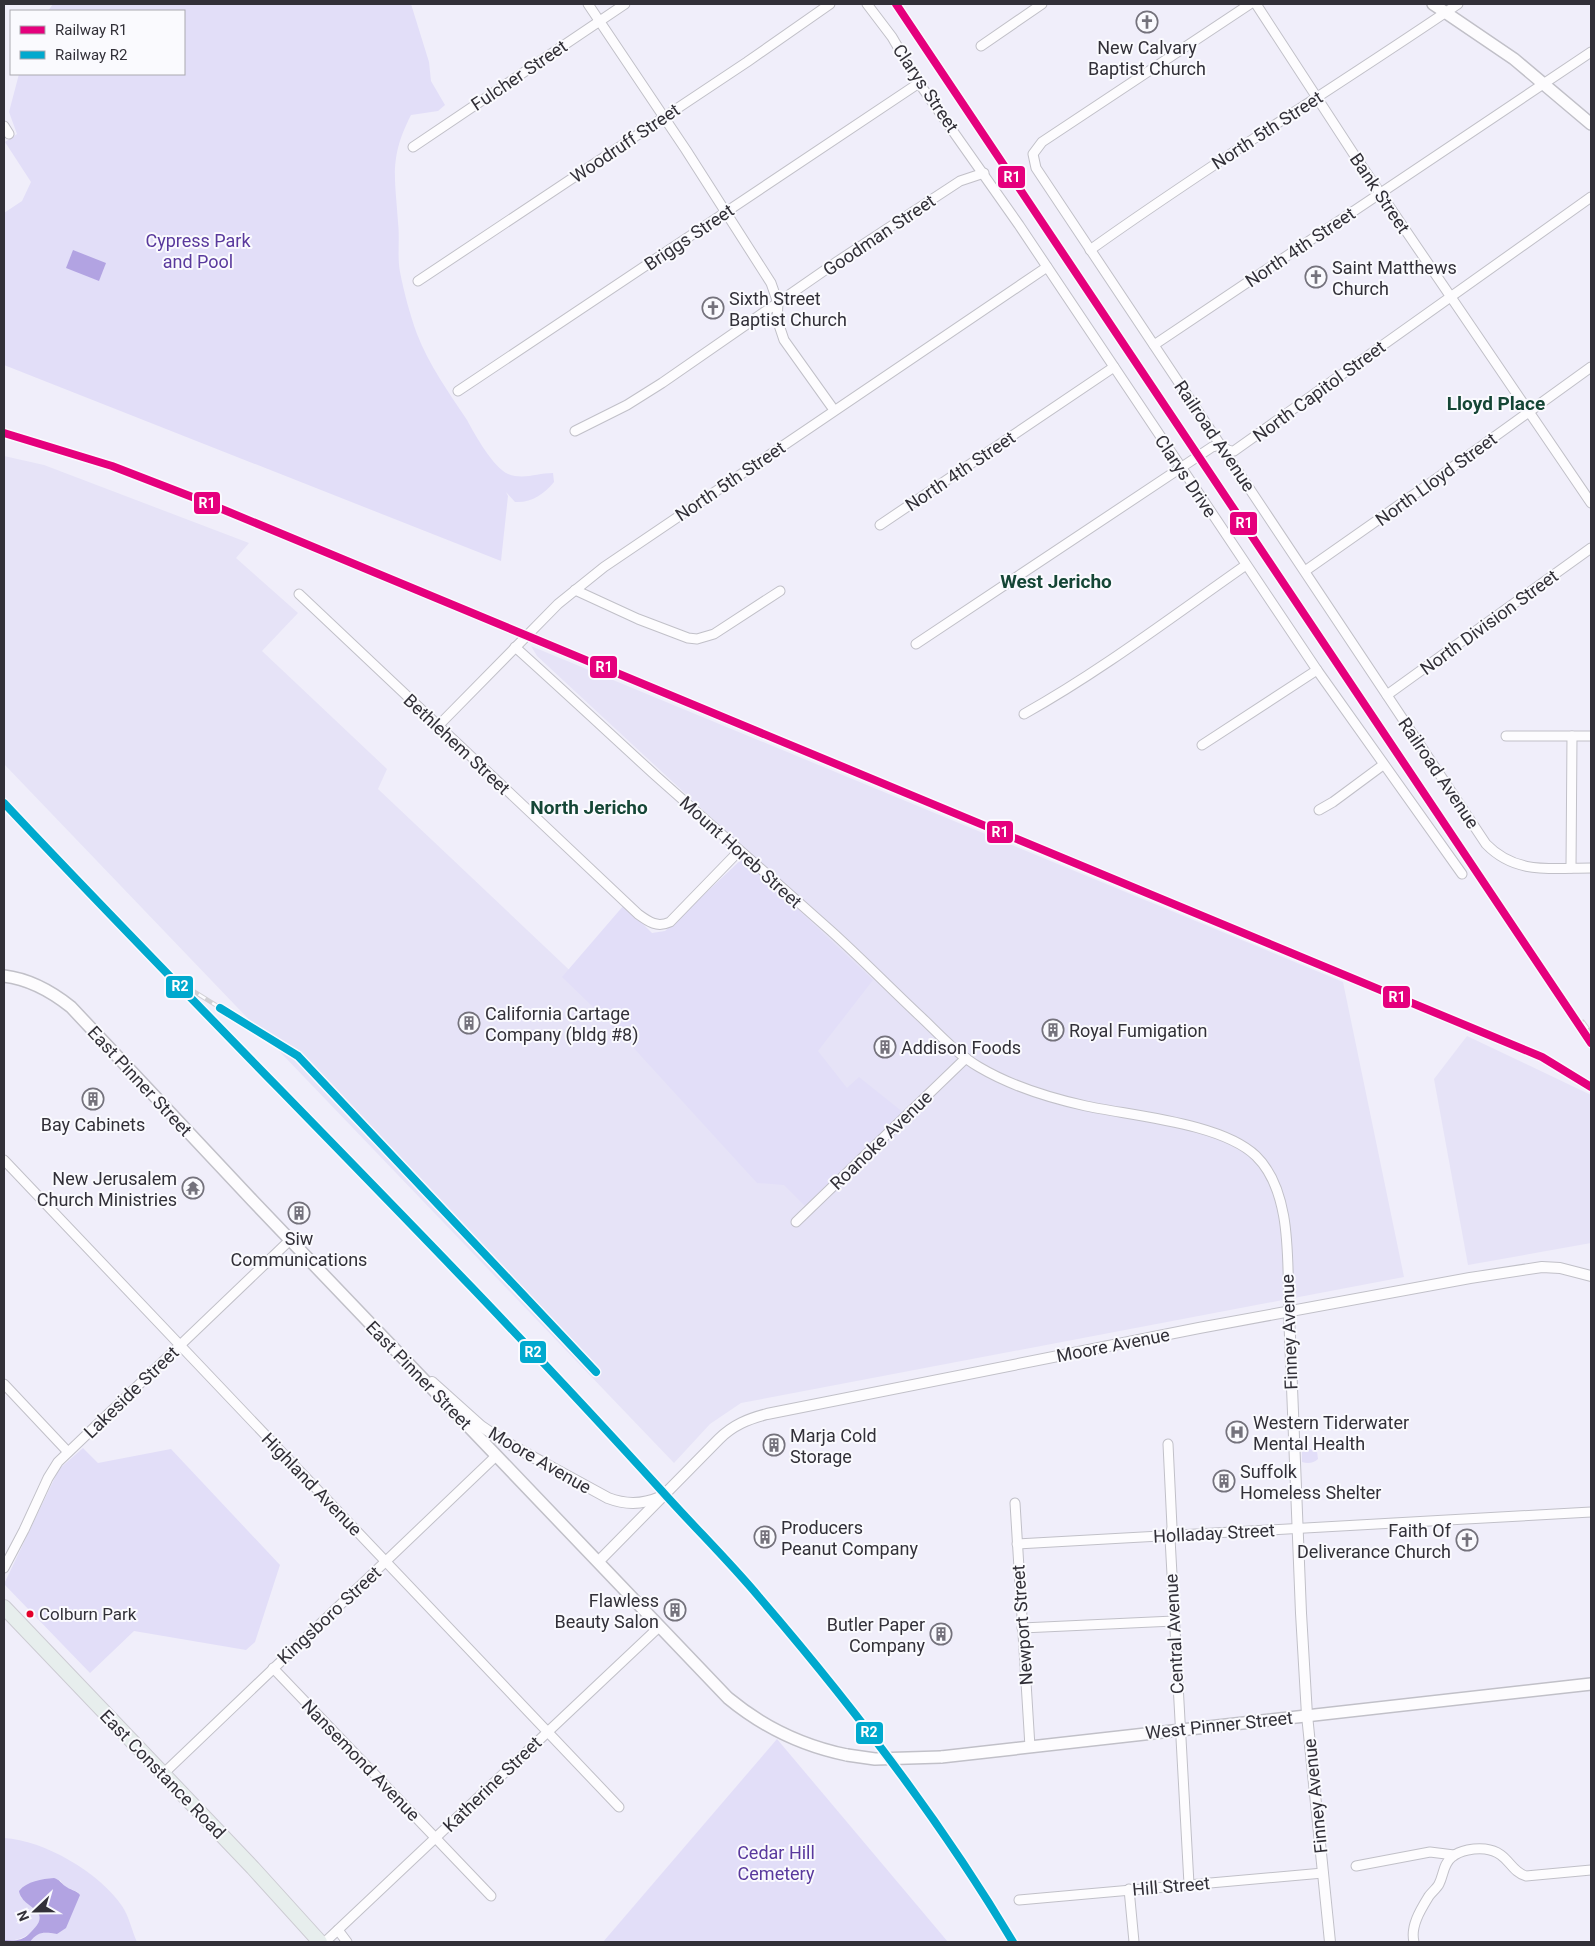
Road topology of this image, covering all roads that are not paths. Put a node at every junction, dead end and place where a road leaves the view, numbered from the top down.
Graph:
1 (588, 4) edge
2 (625, 4) edge
3 (830, 4) edge
4 (867, 4) edge
5 (1042, 4) edge
6 (1250, 4) edge
7 (1256, 4) edge
8 (1433, 4) edge
9 (1458, 4) edge
10 (1446, 12) junction
11 (599, 20) junction
12 (980, 46) dead end
13 (1591, 52) edge
14 (919, 83) junction
15 (1544, 83) junction
16 (1317, 97) junction
17 (664, 117) junction
18 (1591, 124) edge
19 (4, 126) edge
20 (9, 134) dead end
21 (413, 147) dead end
22 (984, 173) junction
23 (1380, 194) junction
24 (1591, 197) edge
25 (726, 212) junction
26 (1090, 250) junction
27 (1047, 267) junction
28 (418, 281) dead end
29 (1451, 297) junction
30 (778, 303) junction
31 (1154, 345) junction
32 (1114, 368) junction
33 (1591, 368) edge
34 (458, 391) dead end
35 (834, 410) junction
36 (1530, 412) junction
37 (575, 431) dead end
38 (1221, 446) junction
39 (1181, 469) junction
40 (1591, 504) edge
41 (880, 525) dead end
42 (1591, 548) edge
43 (1246, 566) junction
44 (1305, 571) junction
45 (575, 590) junction
46 (780, 590) dead end
47 (299, 594) dead end
48 (916, 644) dead end
49 (515, 647) junction
50 (1317, 670) junction
51 (1387, 695) junction
52 (1024, 714) dead end
53 (438, 726) junction
54 (1506, 736) dead end
55 (1572, 736) junction
56 (1591, 736) edge
57 (1202, 745) dead end
58 (1383, 765) junction
59 (1319, 810) dead end
60 (739, 851) junction
61 (1571, 868) junction
62 (1591, 868) edge
63 (1462, 874) dead end
64 (4, 976) edge
65 (966, 1058) junction
66 (4, 1160) edge
67 (796, 1222) dead end
68 (290, 1240) junction
69 (1591, 1276) edge
70 (1289, 1312) junction
71 (385, 1340) junction
72 (179, 1345) junction
73 (4, 1384) edge
74 (1168, 1444) dead end
75 (68, 1452) junction
76 (496, 1456) junction
77 (665, 1495) junction
78 (1015, 1503) dead end
79 (1591, 1512) edge
80 (1297, 1528) junction
81 (1170, 1535) junction
82 (1017, 1544) junction
83 (385, 1562) junction
84 (598, 1562) junction
85 (4, 1568) edge
86 (4, 1607) edge
87 (1174, 1621) junction
88 (660, 1627) junction
89 (1022, 1628) junction
90 (273, 1668) junction
91 (1591, 1684) edge
92 (1307, 1715) junction
93 (1179, 1729) junction
94 (547, 1732) junction
95 (1030, 1747) junction
96 (847, 1755) joint
97 (163, 1774) junction
98 (619, 1807) dead end
99 (435, 1838) junction
100 (1454, 1855) junction
101 (1356, 1866) dead end
102 (1591, 1870) edge
103 (1323, 1873) junction
104 (1189, 1884) junction
105 (1129, 1889) junction
106 (491, 1896) dead end
107 (1019, 1900) dead end
108 (338, 1930) junction
109 (320, 1942) edge
110 (325, 1942) edge
111 (347, 1942) edge
112 (1134, 1942) edge
113 (1330, 1942) edge
114 (1414, 1942) edge

1 - 11 street
2 - 11 street, Fulcher Street
3 - 17 street, Woodruff Street
4 - 14 street, Clarys Street
5 - 12 street
6 - 26 street, Railroad Avenue
7 - 16 street, Bank Street
8 - 10 main road
9 - 10 street, North 5th Street
10 - 15 main road
10 - 16 street, North 5th Street
11 - 17 street
11 - 21 street, Fulcher Street
13 - 15 street, North 4th Street
14 - 22 street, Clarys Street
14 - 25 street, Briggs Street
15 - 18 main road
15 - 23 street, North 4th Street
16 - 23 street, Bank Street
16 - 26 street, North 5th Street
17 - 25 street
17 - 28 street, Woodruff Street
19 - 20 street
22 - 27 street, Clarys Drive
22 - 30 street, Goodman Street
23 - 29 street, Bank Street
23 - 31 street, North 4th Street
24 - 29 street, North Capitol Street
25 - 30 street
25 - 34 street, Briggs Street
26 - 31 street, Railroad Avenue
27 - 32 street, Clarys Drive
27 - 35 street, North 5th Street
29 - 36 street, Bank Street
29 - 38 street, North Capitol Street
30 - 35 street
30 - 37 street, Goodman Street
31 - 38 street, Railroad Avenue
32 - 39 street, Clarys Drive
32 - 41 street, North 4th Street
33 - 36 street, North Lloyd Street
35 - 45 street, North 5th Street
36 - 40 street, Bank Street
36 - 44 street, North Lloyd Street
38 - 39 street, North Capitol Street
38 - 44 street, Railroad Avenue
39 - 43 street, Clarys Drive
39 - 48 street, North Capitol Street
42 - 51 street, North Division Street
43 - 50 street, Clarys Drive
43 - 52 street
44 - 51 street, Railroad Avenue
45 - 46 street
45 - 49 street, North 5th Street
47 - 53 street, Bethlehem Street
49 - 53 street, North 5th Street
49 - 60 street, Mount Horeb Street
50 - 57 street
50 - 58 street, Clarys Drive
51 - 61 street, Railroad Avenue
53 - 60 street, Bethlehem Street
54 - 55 street
55 - 56 street
55 - 61 street
58 - 59 street
58 - 63 street, Clarys Drive
60 - 65 street, Mount Horeb Street
61 - 62 street
64 - 68 main road, East Pinner Street
65 - 67 street, Roanoke Avenue
65 - 70 street, Finney Avenue
66 - 72 street, Highland Avenue
68 - 71 main road, East Pinner Street
68 - 72 street, Lakeside Street
69 - 70 street, Moore Avenue
70 - 77 street, Moore Avenue
70 - 80 street, Finney Avenue
71 - 76 main road, East Pinner Street
71 - 77 street, Moore Avenue
72 - 75 street, Lakeside Street
72 - 83 street, Highland Avenue
73 - 75 street
74 - 81 street, Central Avenue
75 - 85 street, Lakeside Street
76 - 83 street, Kingsboro Street
76 - 84 main road, East Pinner Street
77 - 84 street, Moore Avenue
78 - 82 street, Newport Street
79 - 80 street, Holladay Street
80 - 81 street, Holladay Street
80 - 92 street, Finney Avenue
81 - 82 street, Holladay Street
81 - 87 street, Central Avenue
82 - 89 street, Newport Street
83 - 90 street, Kingsboro Street
83 - 94 street, Highland Avenue
84 - 88 main road, East Pinner Street
86 - 97 main road, East Constance Road
87 - 89 street
87 - 93 street, Central Avenue
88 - 94 street, Katherine Street
88 - 96 main road, East Pinner Street
89 - 95 street, Newport Street
90 - 97 street, Kingsboro Street
90 - 99 street, Nansemond Avenue
91 - 92 main road, West Pinner Street
92 - 93 main road, West Pinner Street
92 - 103 street, Finney Avenue
93 - 95 main road, West Pinner Street
93 - 104 street, Central Avenue
94 - 98 street, Highland Avenue
94 - 99 street, Katherine Street
95 - 96 main road, West Pinner Street, bridge
97 - 109 main road, East Constance Road
99 - 106 street, Nansemond Avenue
99 - 108 street, Katherine Street
100 - 101 street
100 - 102 street
100 - 114 street
103 - 104 street, Hill Street
103 - 113 street, Finney Avenue
104 - 105 street, Hill Street
105 - 107 street, Hill Street
105 - 112 street
108 - 110 street, Katherine Street
108 - 111 street

